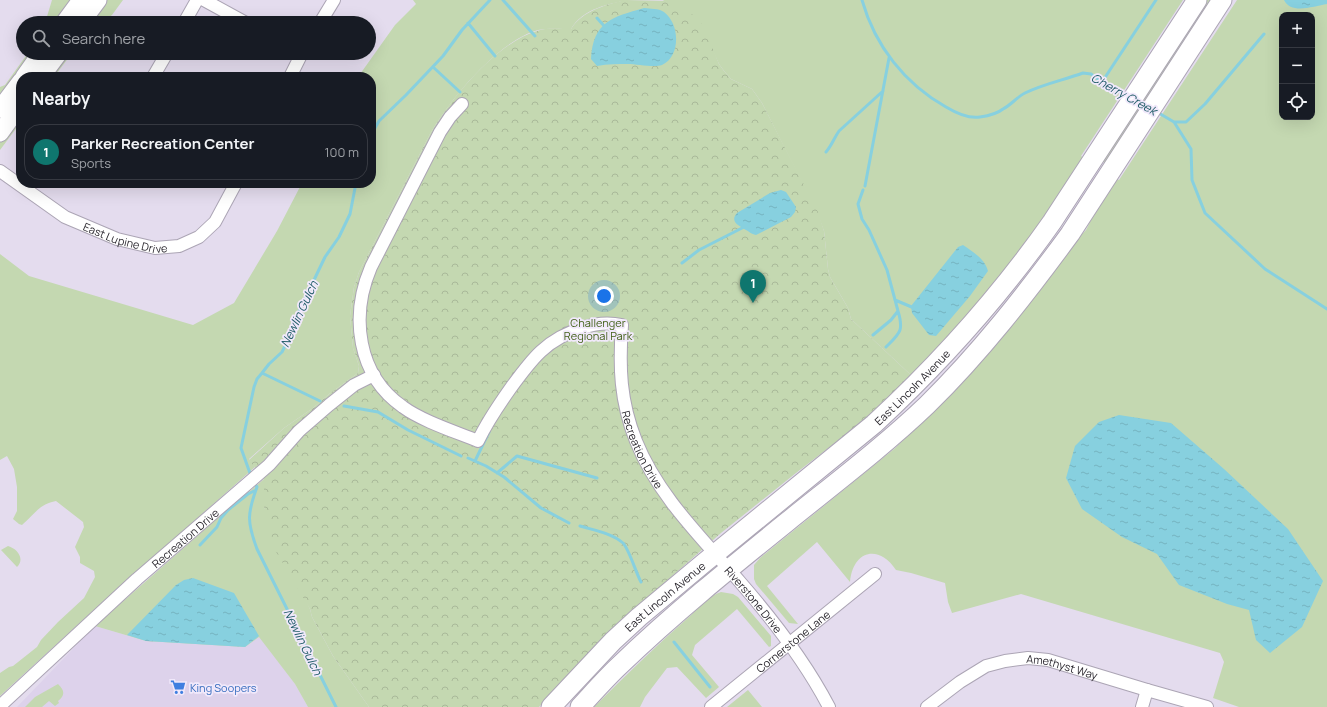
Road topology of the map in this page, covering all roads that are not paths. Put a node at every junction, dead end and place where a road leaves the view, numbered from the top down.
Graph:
1 (80, 0) edge
2 (98, 0) edge
3 (197, 0) edge
4 (204, 0) edge
5 (334, 0) edge
6 (1197, 0) edge
7 (1222, 0) edge
8 (69, 16) edge
9 (86, 16) edge
10 (188, 16) edge
11 (233, 16) edge
12 (324, 16) edge
13 (36, 60) edge
14 (54, 60) edge
15 (163, 60) edge
16 (298, 60) edge
17 (28, 72) edge
18 (45, 72) edge
19 (156, 72) edge
20 (292, 72) edge
21 (16, 88) edge
22 (462, 104) dead end
23 (0, 109) edge
24 (16, 111) edge
25 (0, 133) edge
26 (0, 171) edge
27 (16, 183) edge
28 (23, 188) edge
29 (233, 188) edge
30 (374, 375) junction
31 (715, 554) junction
32 (728, 569) junction
33 (874, 574) dead end
34 (790, 643) junction
35 (1147, 690) junction
36 (0, 706) edge
37 (551, 707) edge
38 (580, 707) edge
39 (711, 707) edge
40 (830, 707) edge
41 (927, 707) edge
42 (1142, 707) edge
43 (1207, 707) edge

1 - 8 street
2 - 9 street
3 - 10 street
4 - 11 street
5 - 12 street
6 - 31 main road, East Lincoln Avenue
7 - 32 main road, East Lincoln Avenue
13 - 17 street
14 - 18 street
15 - 19 street
16 - 20 street
21 - 23 street
22 - 30 street
24 - 25 street
26 - 27 street, East Lupine Drive
28 - 29 street, East Lupine Drive
30 - 31 street, Recreation Drive
30 - 36 street, Recreation Drive
31 - 32 street, Riverstone Drive
31 - 37 main road, East Lincoln Avenue
32 - 34 street, Riverstone Drive
32 - 38 main road, East Lincoln Avenue
33 - 34 street, Cornerstone Lane
34 - 39 street, Cornerstone Lane
34 - 40 street, Riverstone Drive
35 - 41 street, Amethyst Way
35 - 42 street
35 - 43 street, Amethyst Way

